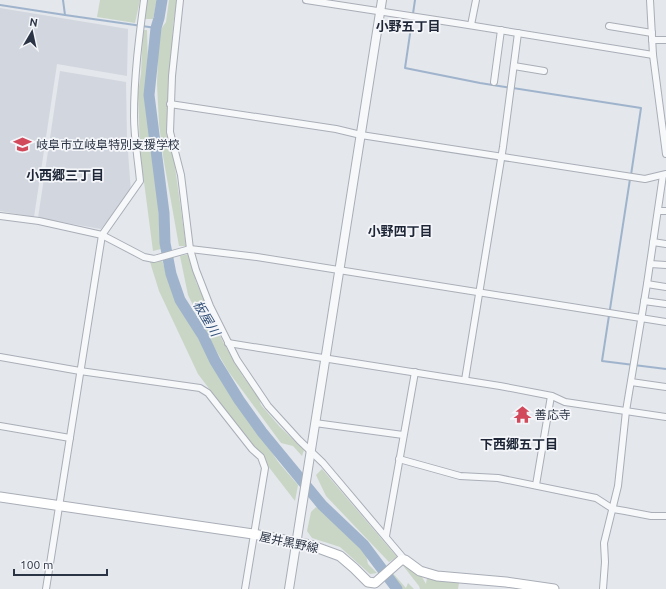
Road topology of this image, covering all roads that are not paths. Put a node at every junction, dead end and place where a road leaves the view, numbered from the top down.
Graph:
1 (144, 0) edge
2 (180, 0) edge
3 (306, 0) edge
4 (382, 0) edge
5 (476, 0) edge
6 (650, 0) edge
7 (380, 11) junction
8 (471, 25) junction
9 (609, 26) dead end
10 (501, 30) junction
11 (518, 33) junction
12 (652, 33) junction
13 (652, 40) junction
14 (666, 40) edge
15 (653, 55) junction
16 (514, 66) junction
17 (544, 71) dead end
18 (494, 82) dead end
19 (170, 104) junction
20 (361, 135) junction
21 (666, 154) edge
22 (501, 157) junction
23 (664, 175) edge
24 (658, 211) junction
25 (666, 212) edge
26 (0, 216) edge
27 (102, 235) junction
28 (653, 242) junction
29 (666, 244) edge
30 (189, 250) junction
31 (650, 264) junction
32 (666, 265) edge
33 (339, 271) junction
34 (647, 284) junction
35 (666, 286) edge
36 (479, 293) junction
37 (644, 301) junction
38 (666, 304) edge
39 (641, 318) junction
40 (666, 322) edge
41 (228, 343) junction
42 (0, 357) edge
43 (326, 358) junction
44 (80, 371) junction
45 (415, 372) junction
46 (465, 380) junction
47 (631, 382) junction
48 (666, 387) edge
49 (551, 396) junction
50 (626, 411) junction
51 (666, 417) edge
52 (315, 422) junction
53 (0, 426) edge
54 (403, 435) junction
55 (70, 438) junction
56 (311, 454) junction
57 (399, 459) junction
58 (536, 485) junction
59 (0, 497) edge
60 (59, 506) junction
61 (613, 509) junction
62 (666, 516) edge
63 (253, 534) junction
64 (386, 536) junction
65 (297, 542) junction
66 (403, 560) junction
67 (374, 585) edge
68 (46, 589) edge
69 (245, 589) edge
70 (289, 589) edge
71 (554, 589) edge
72 (603, 589) edge

1 - 27 street
2 - 19 street
3 - 7 street
4 - 7 street
5 - 8 street
6 - 12 street
7 - 8 street
7 - 20 street
8 - 10 street
9 - 12 street
10 - 11 street
10 - 18 street
11 - 15 street
11 - 16 street
12 - 13 street
13 - 14 street
13 - 15 street
15 - 21 street
16 - 17 street
16 - 22 street
19 - 20 street
19 - 30 street
20 - 22 street
20 - 33 street
22 - 23 street
22 - 36 street
23 - 24 street
24 - 25 street
24 - 28 street
26 - 27 street
27 - 30 street
27 - 44 street
28 - 29 street
28 - 31 street
30 - 33 street
30 - 41 street
31 - 32 street
31 - 34 street
33 - 36 street
33 - 43 street
34 - 35 street
34 - 37 street
36 - 39 street
36 - 46 street
37 - 38 street
37 - 39 street
39 - 40 street
39 - 47 street
41 - 43 street
41 - 56 street
42 - 44 street
43 - 45 street
43 - 52 street
44 - 55 street
44 - 63 street
45 - 46 street
45 - 54 street
46 - 49 street
47 - 48 street
47 - 50 street
49 - 50 street
49 - 58 street
50 - 51 street
50 - 61 street
52 - 54 street
52 - 56 street
53 - 55 street
54 - 57 street
55 - 60 street
56 - 64 street
56 - 65 street
57 - 58 street
57 - 64 street
58 - 61 street
59 - 60 main road, 屋井黒野線
60 - 63 main road, 屋井黒野線
60 - 68 street
61 - 62 street
61 - 72 street
63 - 65 main road, 屋井黒野線
63 - 69 street
64 - 66 street
65 - 67 main road, 屋井黒野線
65 - 70 street
66 - 67 main road, 屋井黒野線
66 - 71 main road

